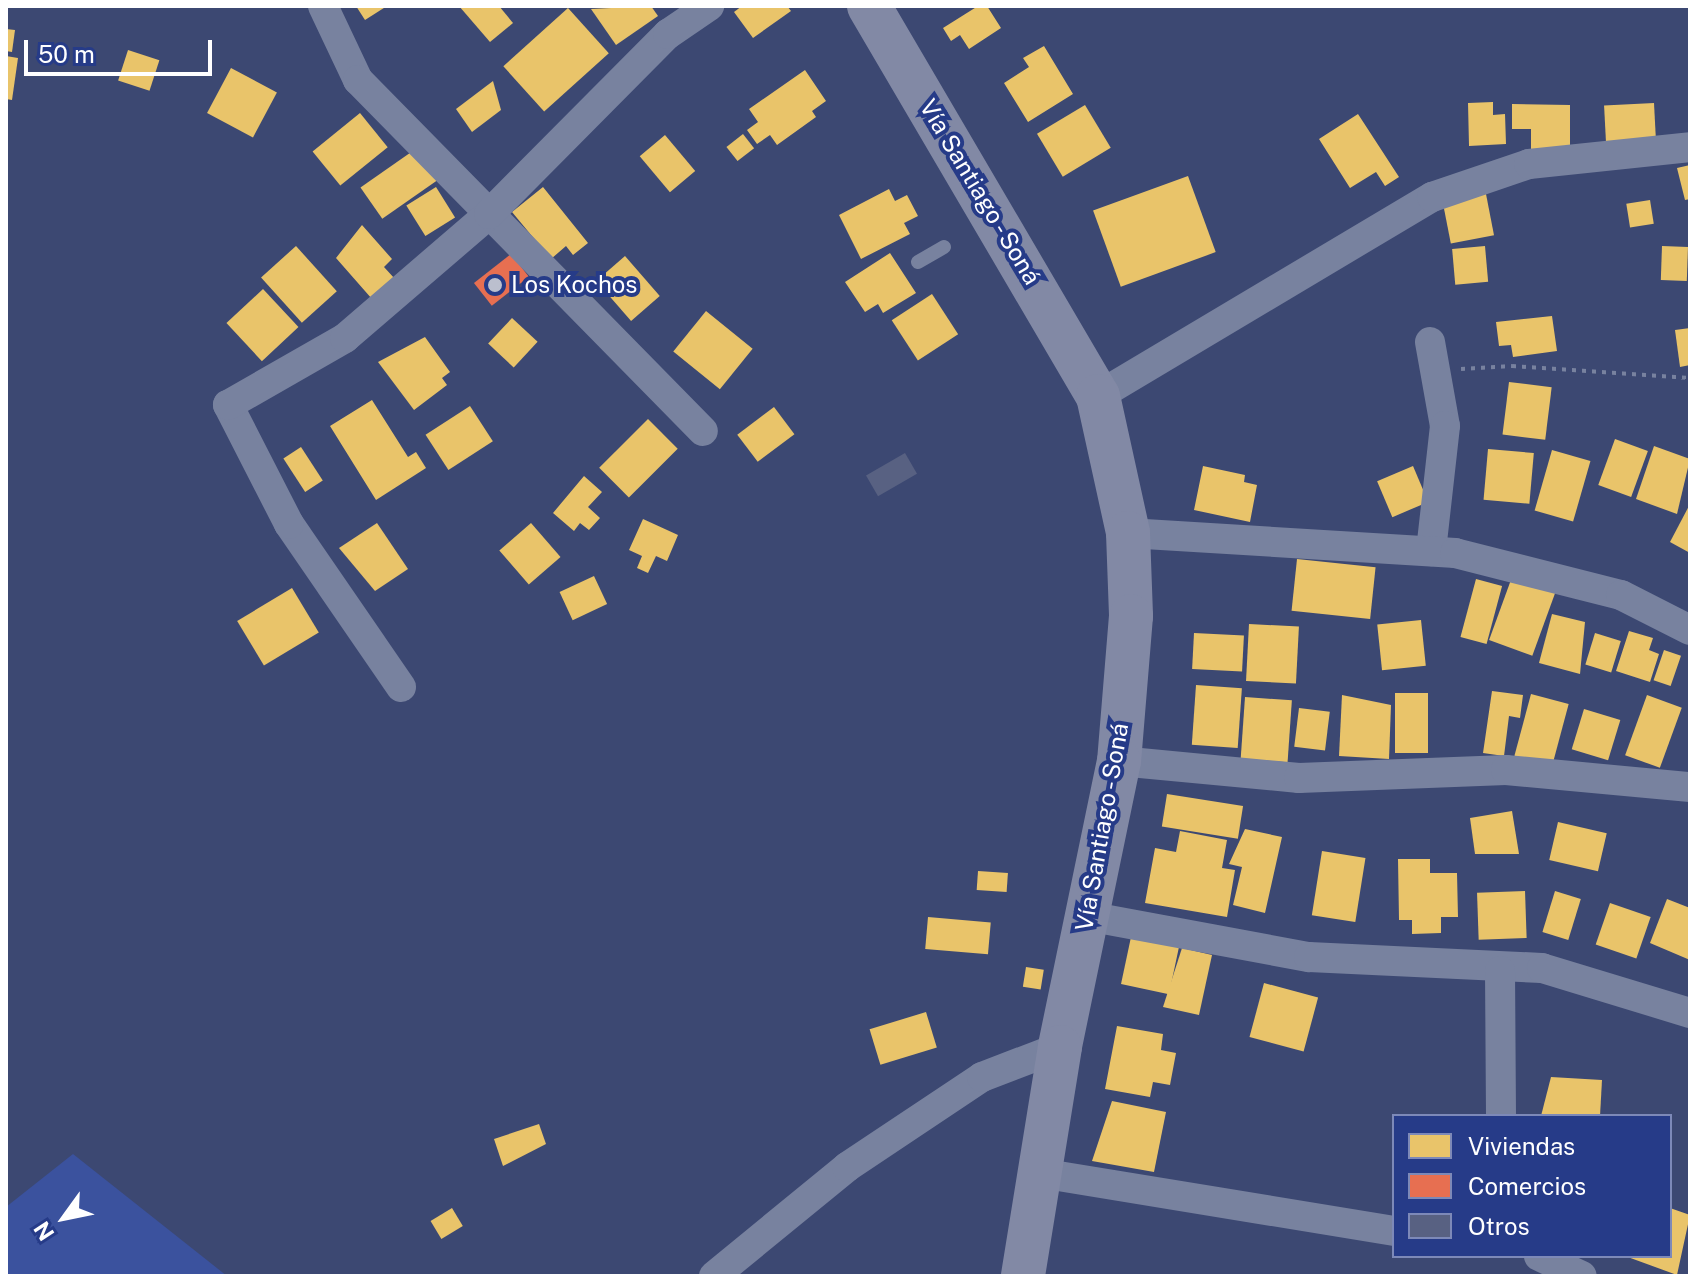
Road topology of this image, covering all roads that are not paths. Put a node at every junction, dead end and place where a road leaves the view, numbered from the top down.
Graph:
1 (323, 6) edge
2 (709, 6) edge
3 (869, 6) edge
4 (1690, 147) edge
5 (489, 214) junction
6 (944, 247) dead end
7 (918, 262) dead end
8 (1432, 357) road end
9 (1098, 396) junction
10 (703, 431) dead end
11 (1128, 533) junction
12 (1431, 551) junction
13 (1690, 630) edge
14 (401, 687) dead end
15 (1119, 761) junction
16 (1690, 787) edge
17 (1087, 916) junction
18 (1500, 971) junction
19 (1690, 1013) edge
20 (1060, 1047) junction
21 (1501, 1114) edge
22 (1040, 1173) junction
23 (1392, 1231) edge
24 (1543, 1258) edge
25 (714, 1276) edge
26 (1023, 1276) edge
27 (1582, 1276) edge

1 - 5 street
2 - 5 street
3 - 9 main road, Vía Santiago - Soná
4 - 9 street
5 - 10 street
5 - 14 street
6 - 7 lane
8 - 12 street
9 - 11 main road, Vía Santiago - Soná
11 - 12 street
11 - 15 main road, Vía Santiago - Soná
12 - 13 street
15 - 16 street
15 - 17 main road, Vía Santiago - Soná
17 - 18 street
17 - 20 main road, Vía Santiago - Soná
18 - 19 street
18 - 21 street
20 - 22 main road, Vía Santiago - Soná
20 - 25 street
22 - 23 street
22 - 26 main road, Vía Santiago - Soná
24 - 27 street

